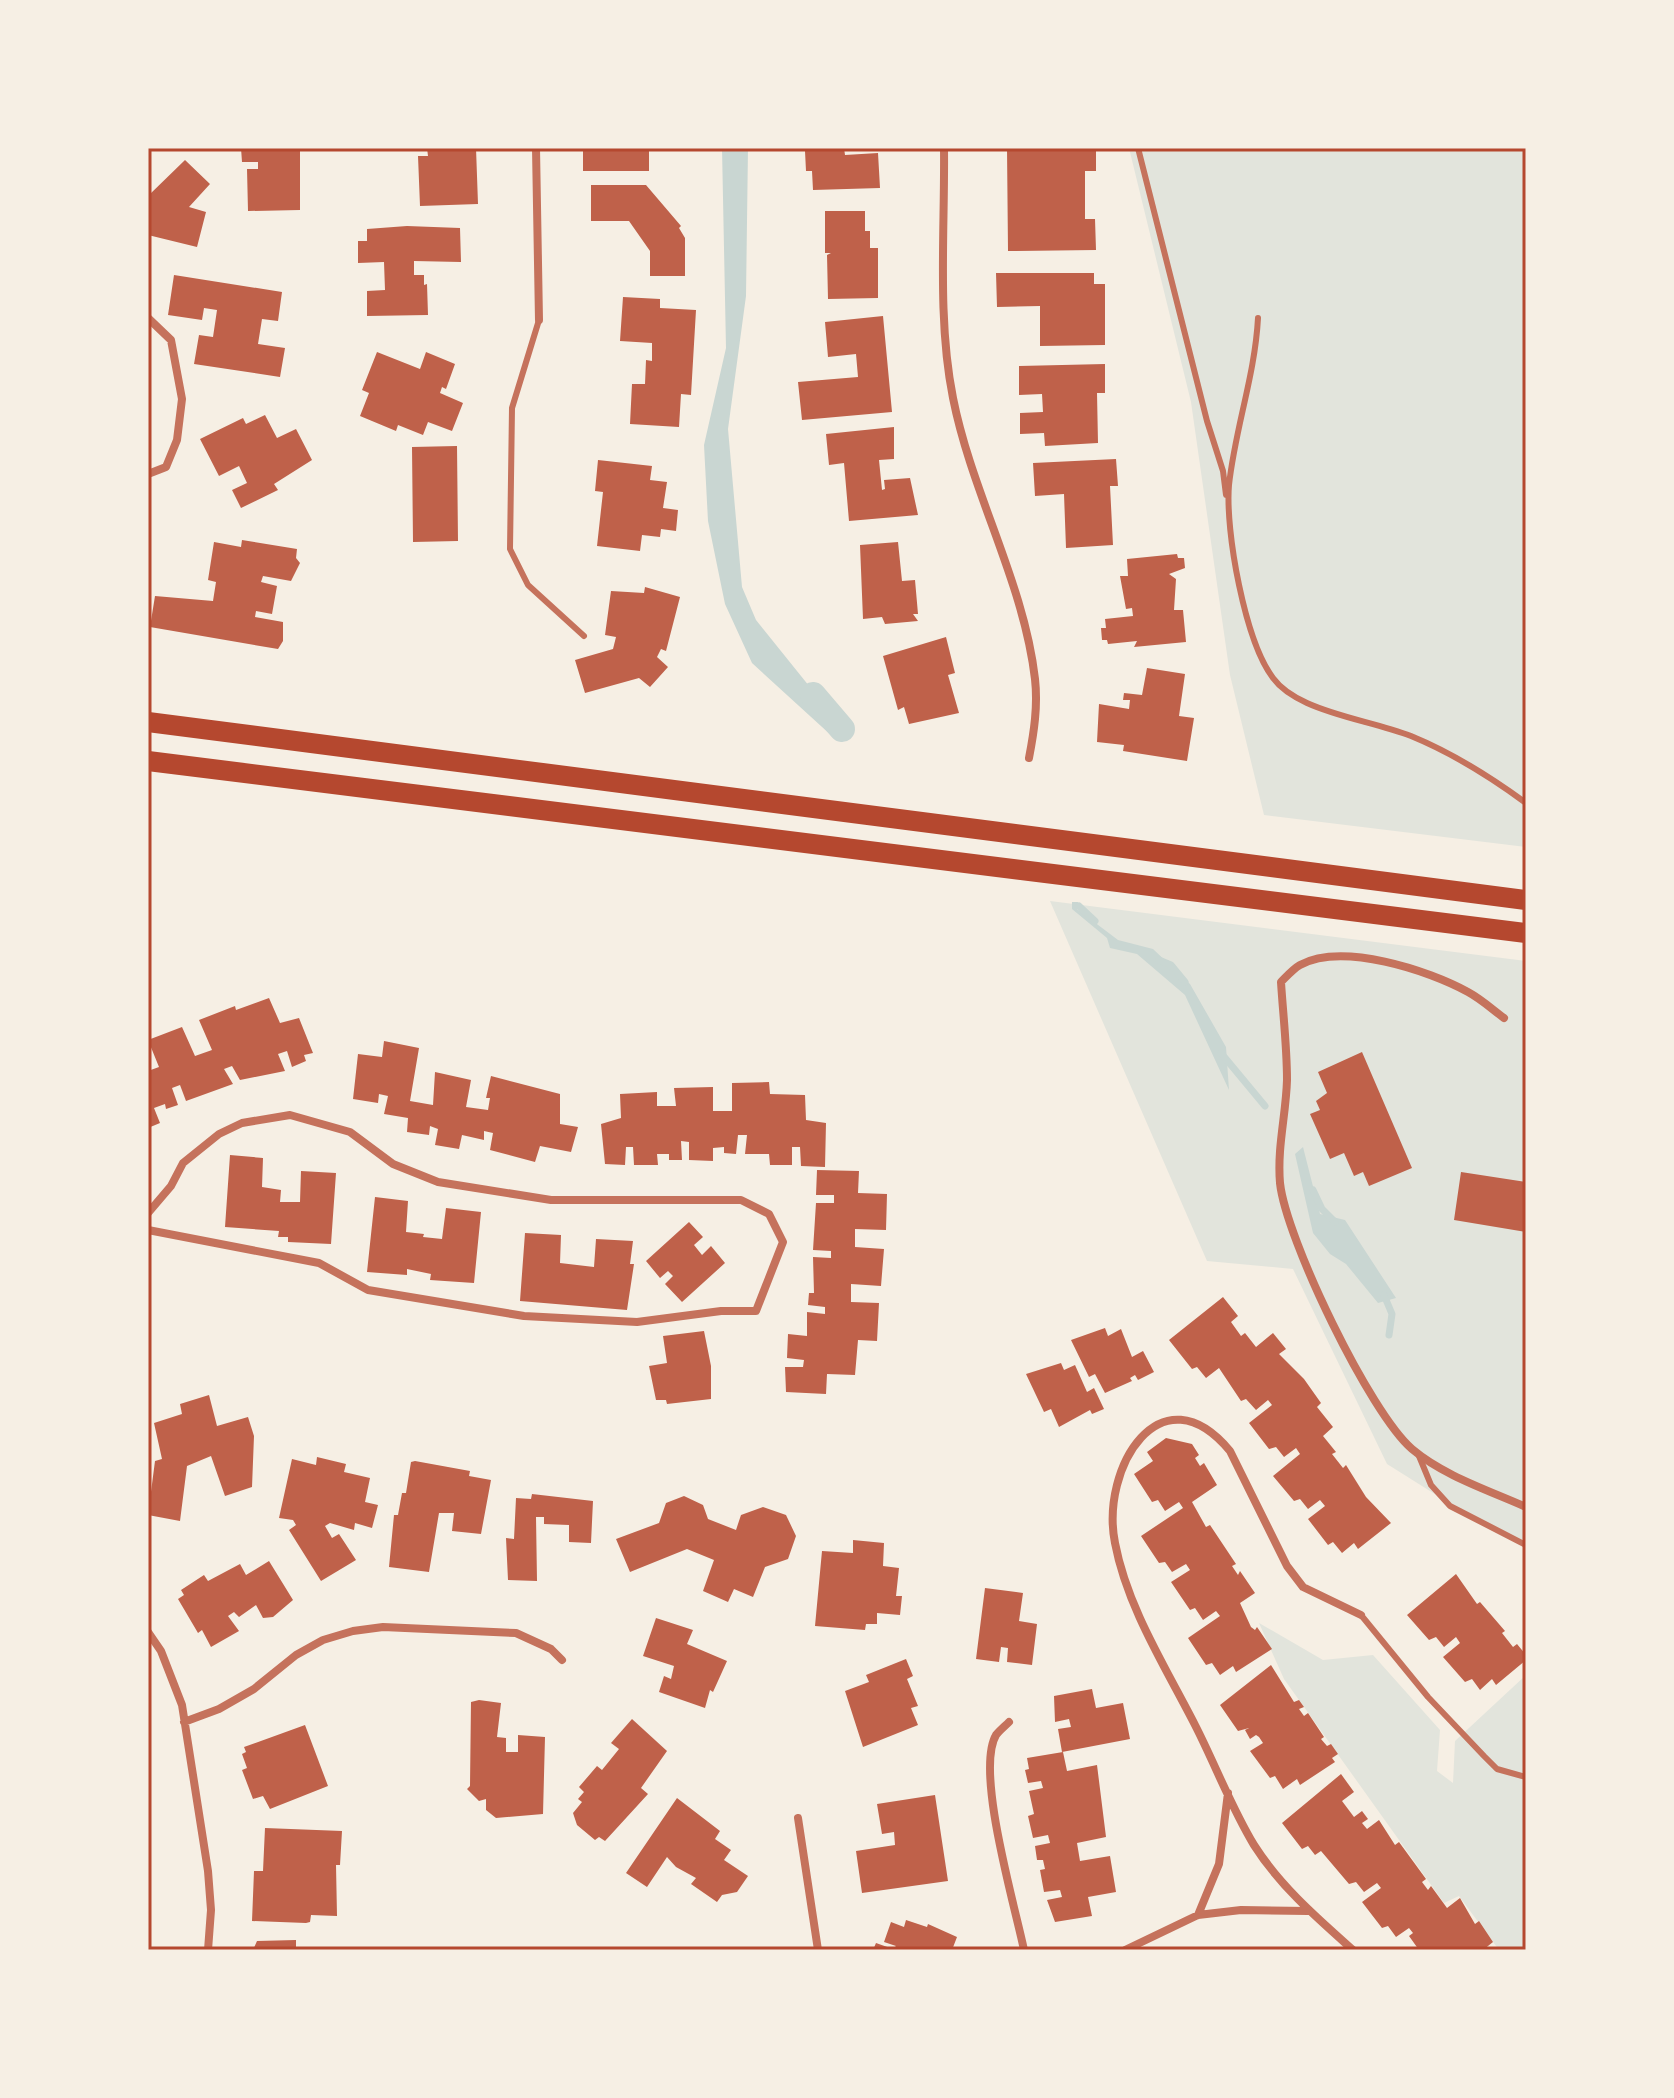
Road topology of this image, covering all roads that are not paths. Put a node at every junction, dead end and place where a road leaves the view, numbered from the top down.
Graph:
1 (536, 148) edge
2 (944, 148) edge
3 (1138, 148) edge
4 (148, 318) edge
5 (1258, 318) dead end
6 (539, 320) joint
7 (148, 474) edge
8 (1228, 515) junction
9 (584, 636) dead end
10 (148, 722) edge
11 (1029, 758) dead end
12 (148, 761) edge
13 (1526, 803) edge
14 (1526, 900) edge
15 (1526, 933) edge
16 (1504, 1018) dead end
17 (148, 1213) edge
18 (148, 1230) edge
19 (1417, 1453) junction
20 (1526, 1507) edge
21 (1526, 1545) edge
22 (1361, 1615) joint
23 (148, 1632) edge
24 (562, 1660) dead end
25 (184, 1722) junction
26 (1009, 1722) dead end
27 (1526, 1777) edge
28 (1228, 1791) junction
29 (798, 1818) dead end
30 (1309, 1912) junction
31 (1198, 1915) junction
32 (208, 1950) edge
33 (818, 1950) edge
34 (1024, 1950) edge
35 (1125, 1950) edge
36 (1353, 1950) edge

1 - 6 street
2 - 11 street
3 - 8 lane
4 - 7 street
5 - 8 lane
6 - 9 lane
8 - 13 lane
10 - 14 main road
12 - 15 main road
16 - 19 street
17 - 18 street
19 - 20 street
19 - 21 lane
22 - 27 lane
22 - 28 street
23 - 25 street
24 - 25 street
25 - 32 street
26 - 34 street
28 - 30 street
28 - 31 street
29 - 33 street
30 - 31 street
30 - 36 street
31 - 35 street

